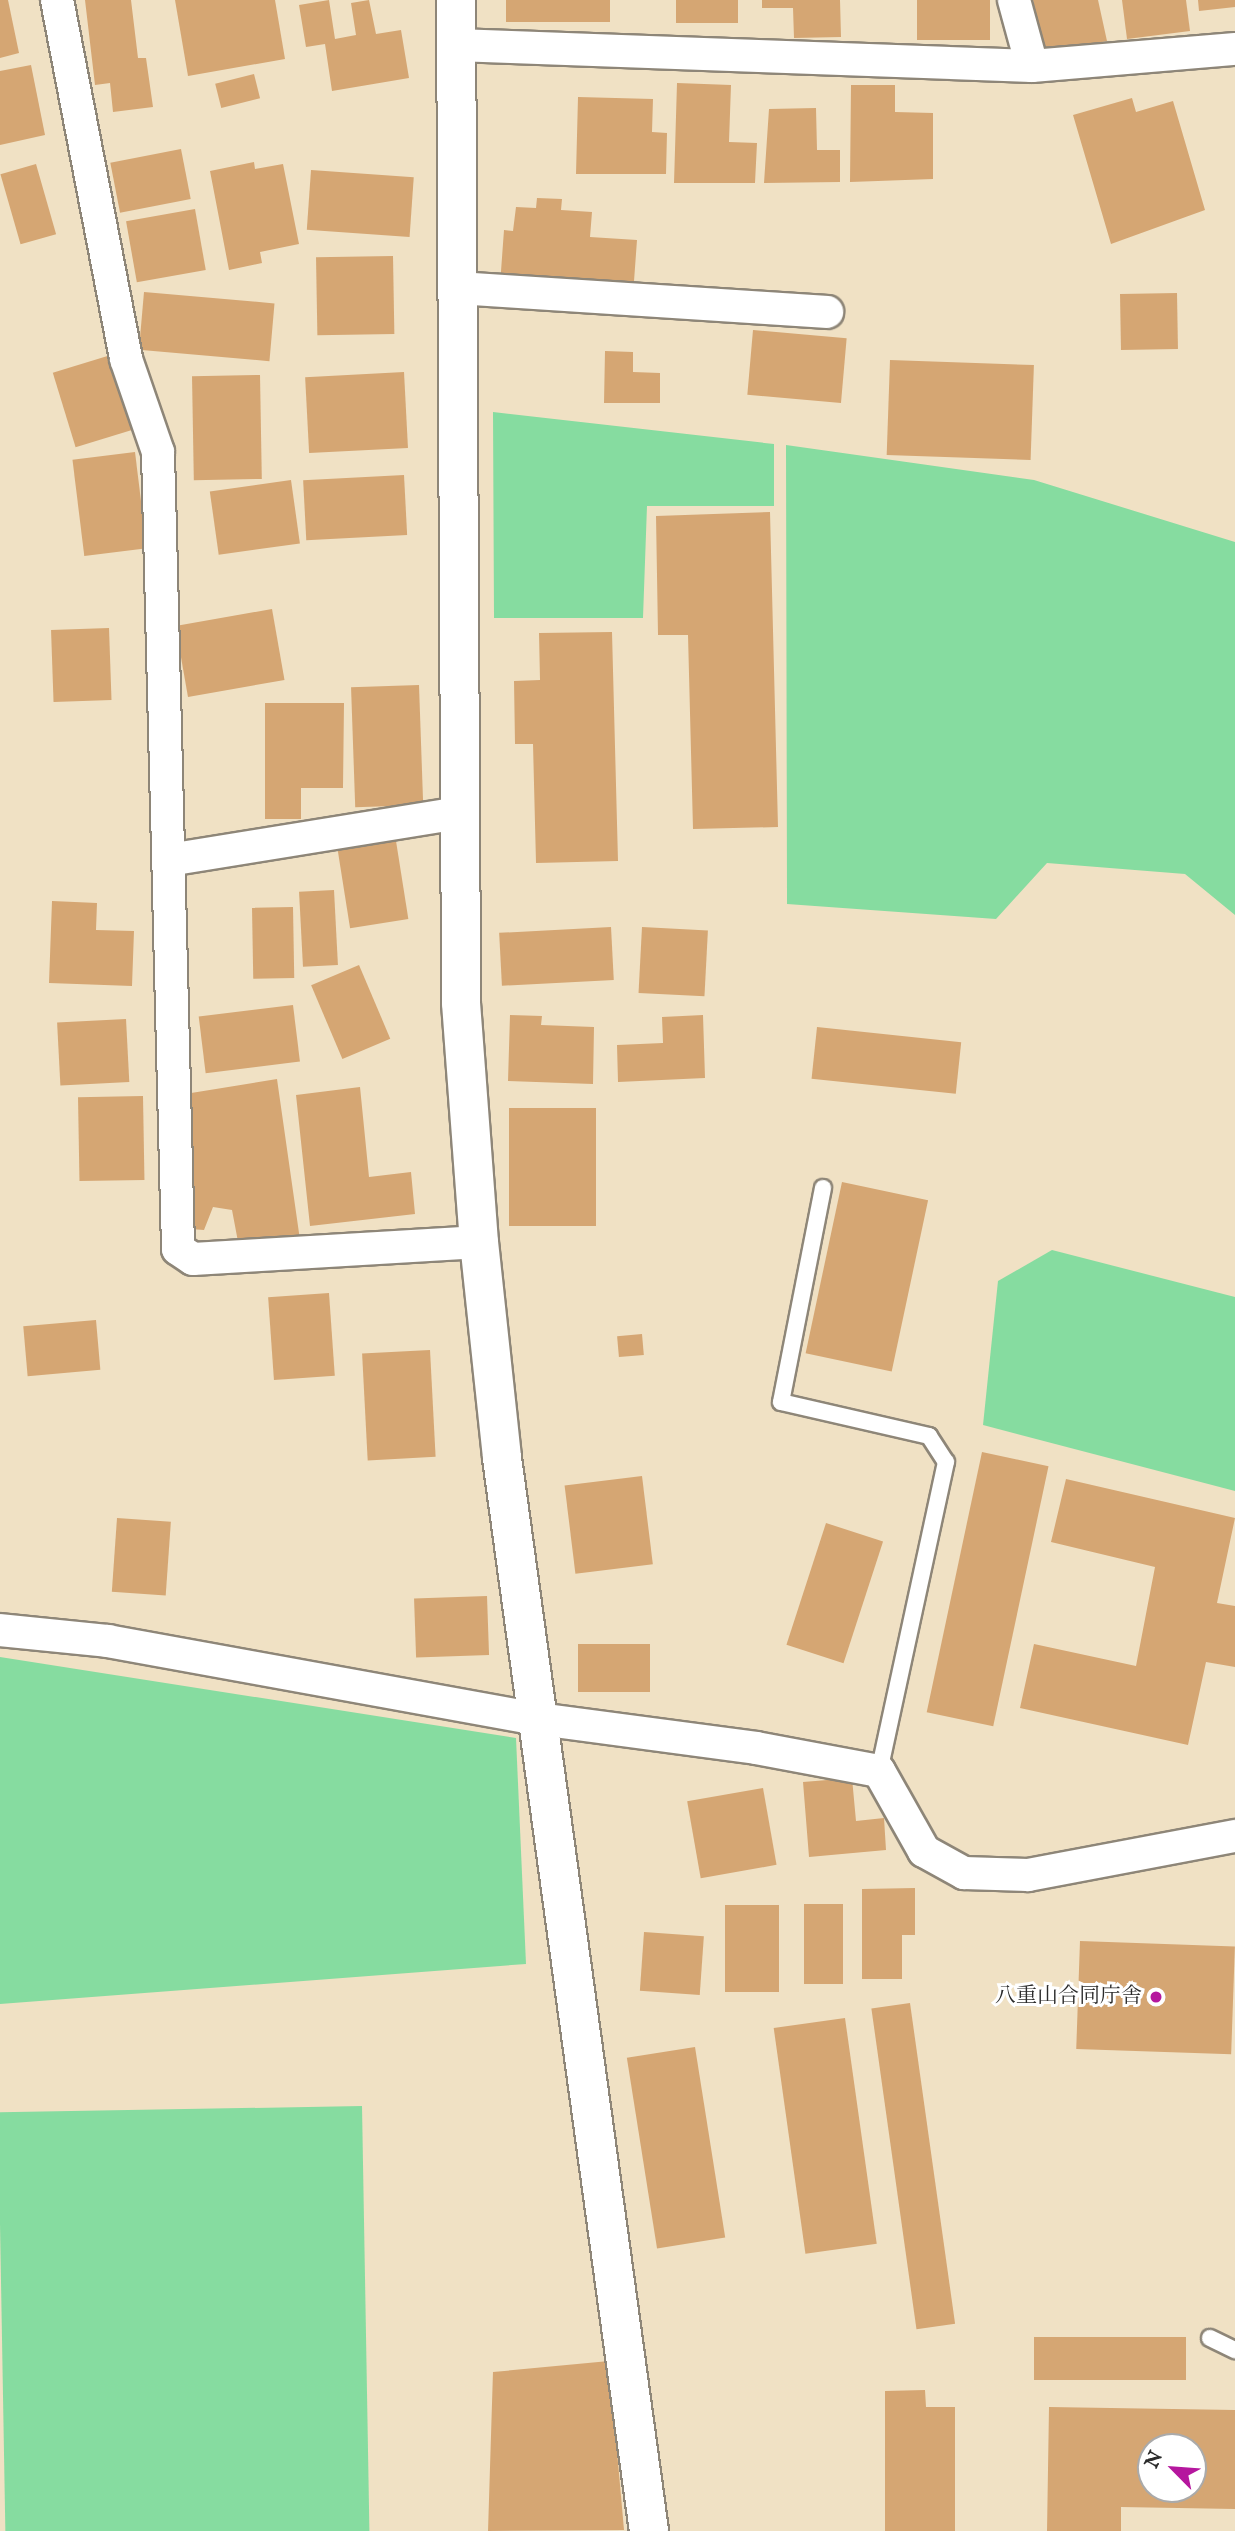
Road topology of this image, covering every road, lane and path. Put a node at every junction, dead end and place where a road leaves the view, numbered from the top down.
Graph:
1 (57, 0) edge
2 (456, 0) edge
3 (1014, 0) edge
4 (456, 45) junction
5 (1235, 49) edge
6 (1032, 66) junction
7 (458, 288) junction
8 (827, 312) dead end
9 (460, 813) junction
10 (169, 860) junction
11 (823, 1188) dead end
12 (479, 1242) junction
13 (0, 1630) edge
14 (540, 1719) junction
15 (879, 1770) junction
16 (1235, 1836) edge
17 (1210, 2338) dead end
18 (1235, 2350) edge
19 (649, 2531) edge

1 - 10 street
2 - 4 street
3 - 6 street
4 - 6 street
4 - 7 street
5 - 6 street
7 - 8 street
7 - 9 street
9 - 10 street
9 - 12 street
10 - 12 street
11 - 15 lane
12 - 14 street
13 - 14 street
14 - 15 street
14 - 19 street
15 - 16 street
17 - 18 lane

